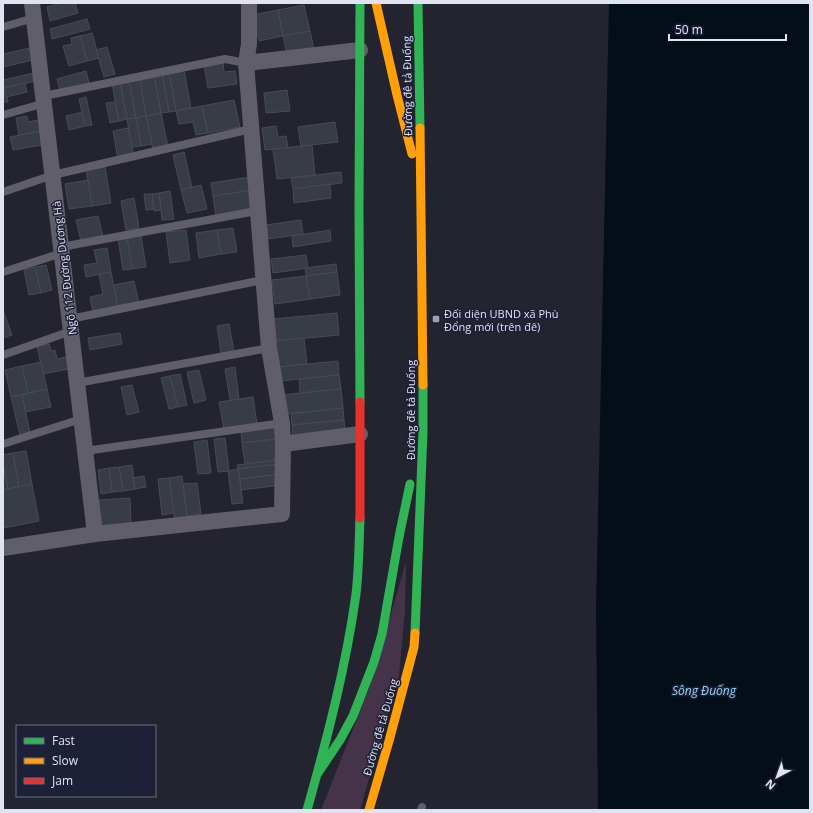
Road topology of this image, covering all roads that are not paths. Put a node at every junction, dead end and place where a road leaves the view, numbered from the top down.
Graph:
1 (249, 3) edge
2 (360, 3) edge
3 (376, 3) edge
4 (418, 3) edge
5 (33, 10) edge
6 (3, 27) edge
7 (360, 50) junction
8 (246, 63) junction
9 (44, 99) junction
10 (3, 115) edge
11 (251, 129) junction
12 (53, 175) junction
13 (421, 186) junction
14 (3, 192) edge
15 (257, 211) junction
16 (62, 250) junction
17 (3, 272) edge
18 (263, 280) junction
19 (70, 325) junction
20 (268, 348) junction
21 (3, 355) edge
22 (77, 383) junction
23 (81, 419) junction
24 (282, 423) junction
25 (423, 432) junction
26 (360, 434) junction
27 (3, 444) edge
28 (283, 444) junction
29 (85, 451) junction
30 (95, 534) junction
31 (3, 548) edge
32 (318, 773) junction
33 (307, 810) edge
34 (369, 810) edge

1 - 8 street
2 - 7 main road
3 - 13 main road
4 - 13 main road, Đường đê tả Đuống
5 - 6 lane
5 - 9 street, Ngõ 112 Đường Dương Hà
7 - 8 street
7 - 26 main road
8 - 9 lane
8 - 11 street
9 - 10 lane
9 - 12 street, Ngõ 112 Đường Dương Hà
11 - 12 lane
11 - 15 street
12 - 14 lane
12 - 16 street, Ngõ 112 Đường Dương Hà
13 - 25 main road, Đường đê tả Đuống
15 - 16 lane
15 - 18 street
16 - 17 lane
16 - 19 street, Ngõ 112 Đường Dương Hà
18 - 19 lane
18 - 20 street
19 - 21 lane
19 - 22 street, Ngõ 112 Đường Dương Hà
20 - 22 lane
20 - 24 street
22 - 23 street, Ngõ 112 Đường Dương Hà
23 - 27 lane
23 - 29 street, Ngõ 112 Đường Dương Hà
24 - 28 street
24 - 29 lane
25 - 32 main road
25 - 34 main road, Đường đê tả Đuống
26 - 28 street
26 - 32 main road
28 - 30 street
29 - 30 street, Ngõ 112 Đường Dương Hà
30 - 31 street
32 - 33 main road

